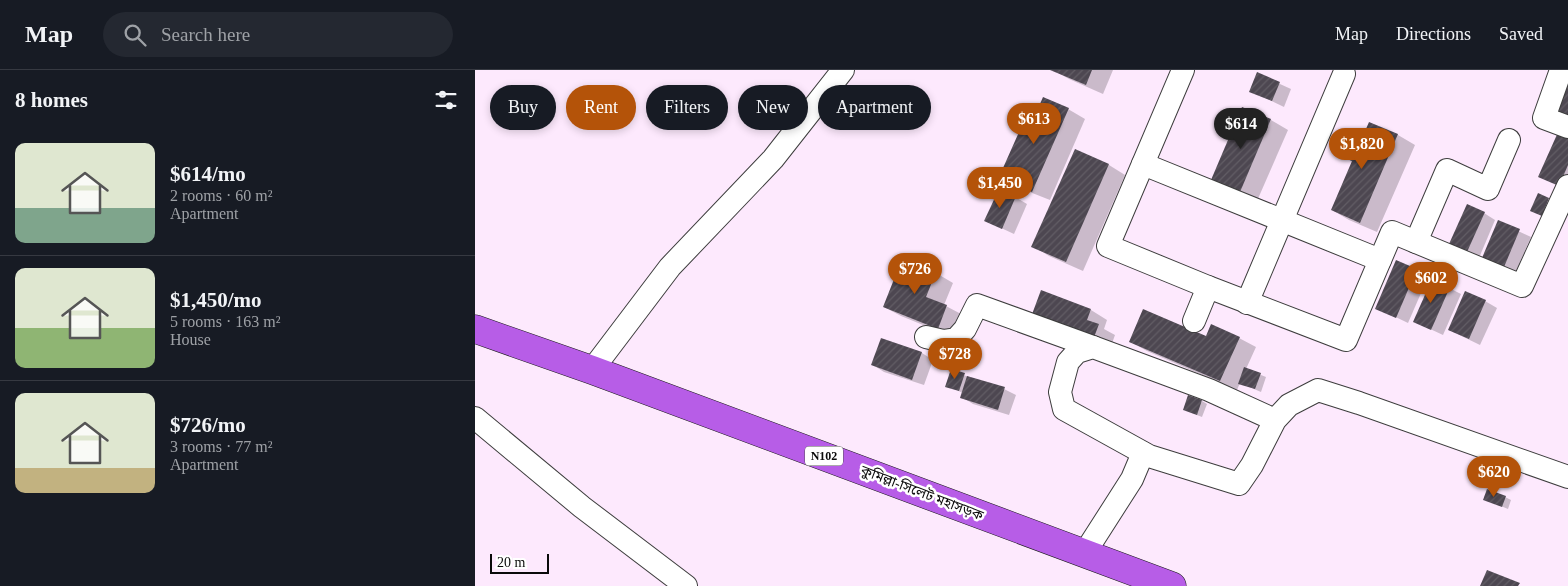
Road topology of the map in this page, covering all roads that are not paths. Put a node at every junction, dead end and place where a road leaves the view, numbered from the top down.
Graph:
1 (843, 70) edge
2 (1183, 70) edge
3 (1561, 70) edge
4 (1344, 74) dead end
5 (1568, 127) edge
6 (1509, 140) dead end
7 (1143, 164) junction
8 (1568, 186) edge
9 (1282, 221) junction
10 (1415, 242) junction
11 (1379, 260) junction
12 (1207, 287) junction
13 (1247, 303) junction
14 (1195, 321) dead end
15 (475, 328) edge
16 (926, 337) dead end
17 (1093, 347) junction
18 (592, 370) junction
19 (475, 418) edge
20 (1275, 420) junction
21 (1143, 453) junction
22 (1568, 477) edge
23 (1084, 554) junction
24 (686, 586) edge
25 (1172, 586) edge

1 - 18 street
2 - 7 street
3 - 5 street
4 - 9 street
6 - 10 street
7 - 9 street
7 - 12 street
8 - 10 street
9 - 11 street
9 - 13 street
10 - 11 street
11 - 13 street
12 - 13 street
12 - 14 street
15 - 18 highway, কুমিল্লা-সিলেট মহাসড়ক / N102
16 - 17 street
17 - 20 street
17 - 21 street
18 - 23 highway, কুমিল্লা-সিলেট মহাসড়ক / N102
19 - 24 street
20 - 21 street
20 - 22 street
21 - 23 street
23 - 25 highway, কুমিল্লা-সিলেট মহাসড়ক / N102

